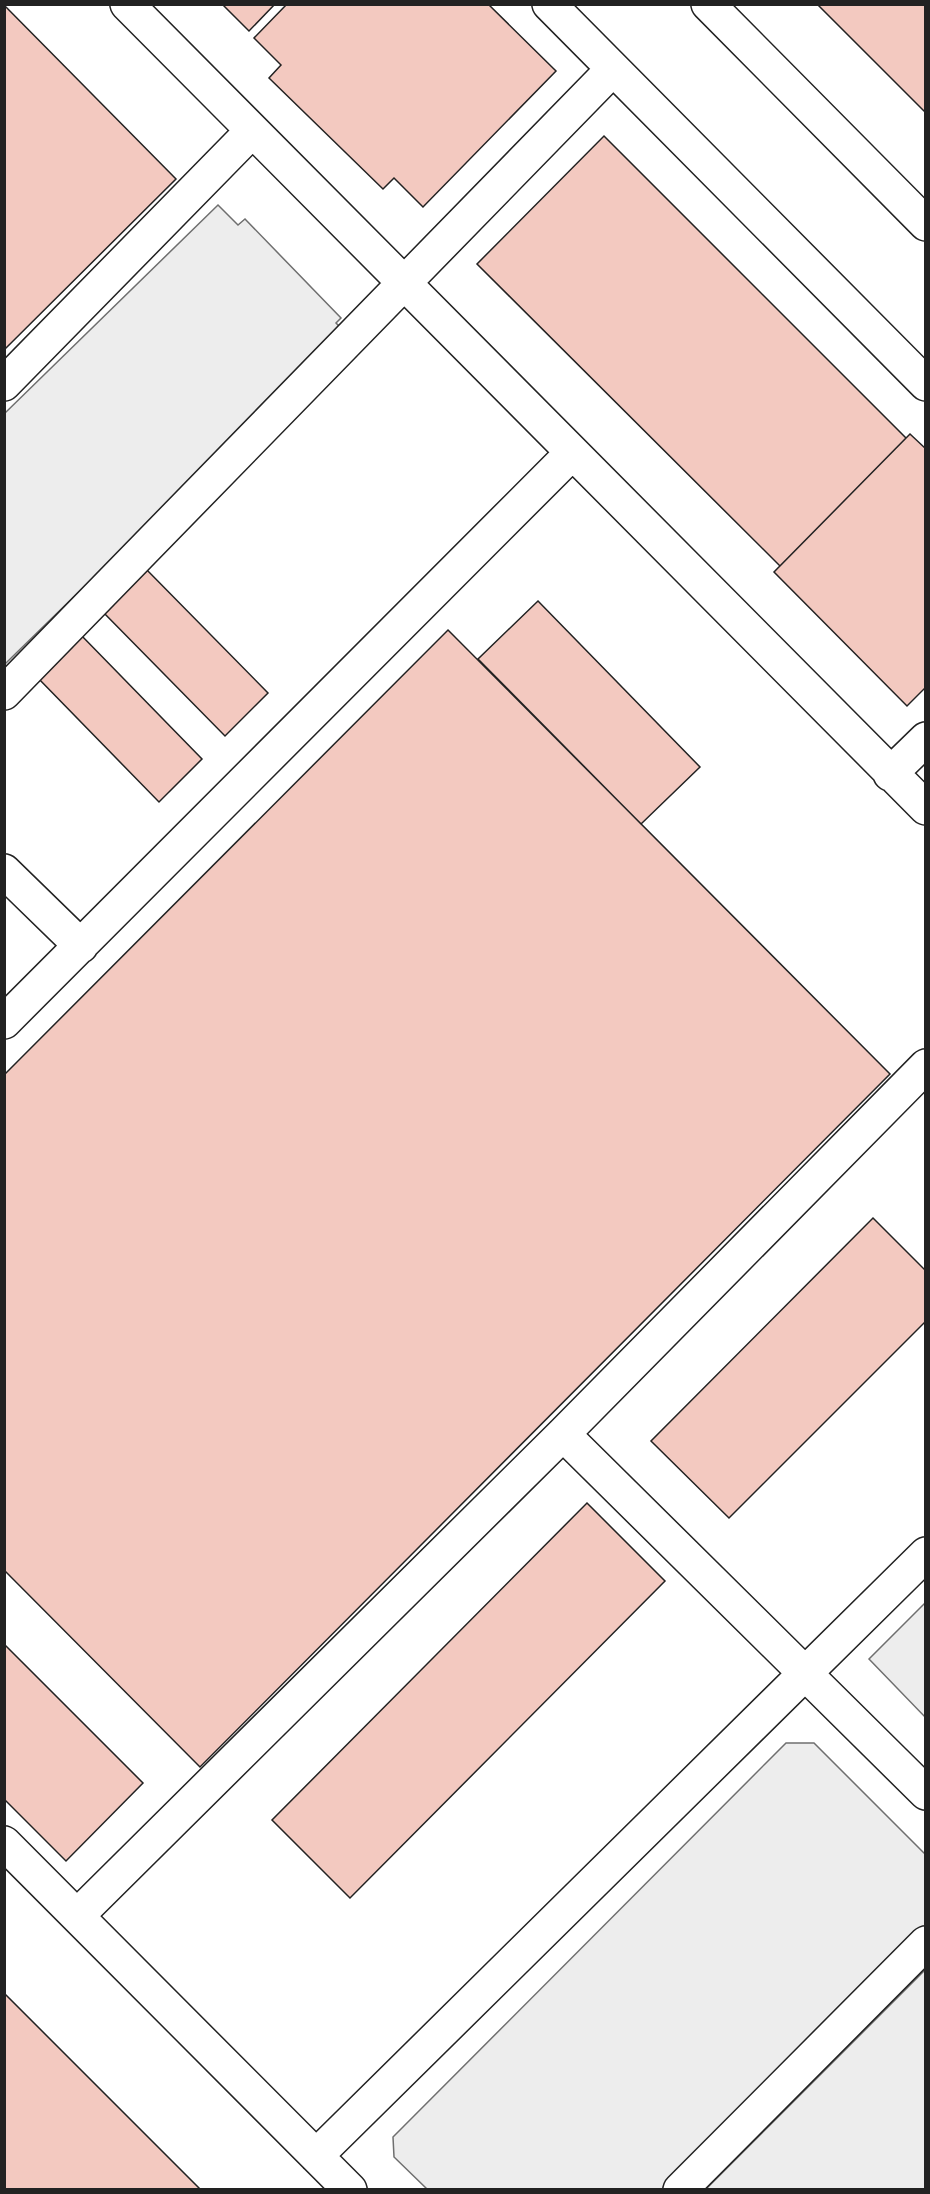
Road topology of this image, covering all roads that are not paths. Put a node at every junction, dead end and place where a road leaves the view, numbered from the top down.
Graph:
1 (127, 4) edge
2 (549, 4) edge
3 (708, 4) edge
4 (612, 70) junction
5 (251, 132) junction
6 (926, 224) edge
7 (404, 285) junction
8 (4, 384) edge
9 (926, 384) edge
10 (572, 453) junction
11 (4, 693) edge
12 (926, 739) edge
13 (890, 774) junction
14 (926, 808) edge
15 (4, 871) edge
16 (81, 946) junction
17 (4, 1022) edge
18 (926, 1066) edge
19 (563, 1434) junction
20 (926, 1554) edge
21 (805, 1675) junction
22 (926, 1793) edge
23 (4, 1844) edge
24 (77, 1916) junction
25 (926, 1943) edge
26 (316, 2156) junction
27 (350, 2190) edge
28 (680, 2190) edge

1 - 5 street
2 - 4 street
3 - 6 street
4 - 7 street
4 - 9 street
5 - 7 street
5 - 8 street
7 - 10 street
7 - 11 street
10 - 13 street
10 - 16 street
12 - 13 street
13 - 14 street
15 - 16 street
16 - 17 street
18 - 19 street
19 - 21 street
19 - 24 street
20 - 21 street
21 - 22 street
21 - 26 street
23 - 24 street
24 - 26 street
25 - 28 street
26 - 27 street

